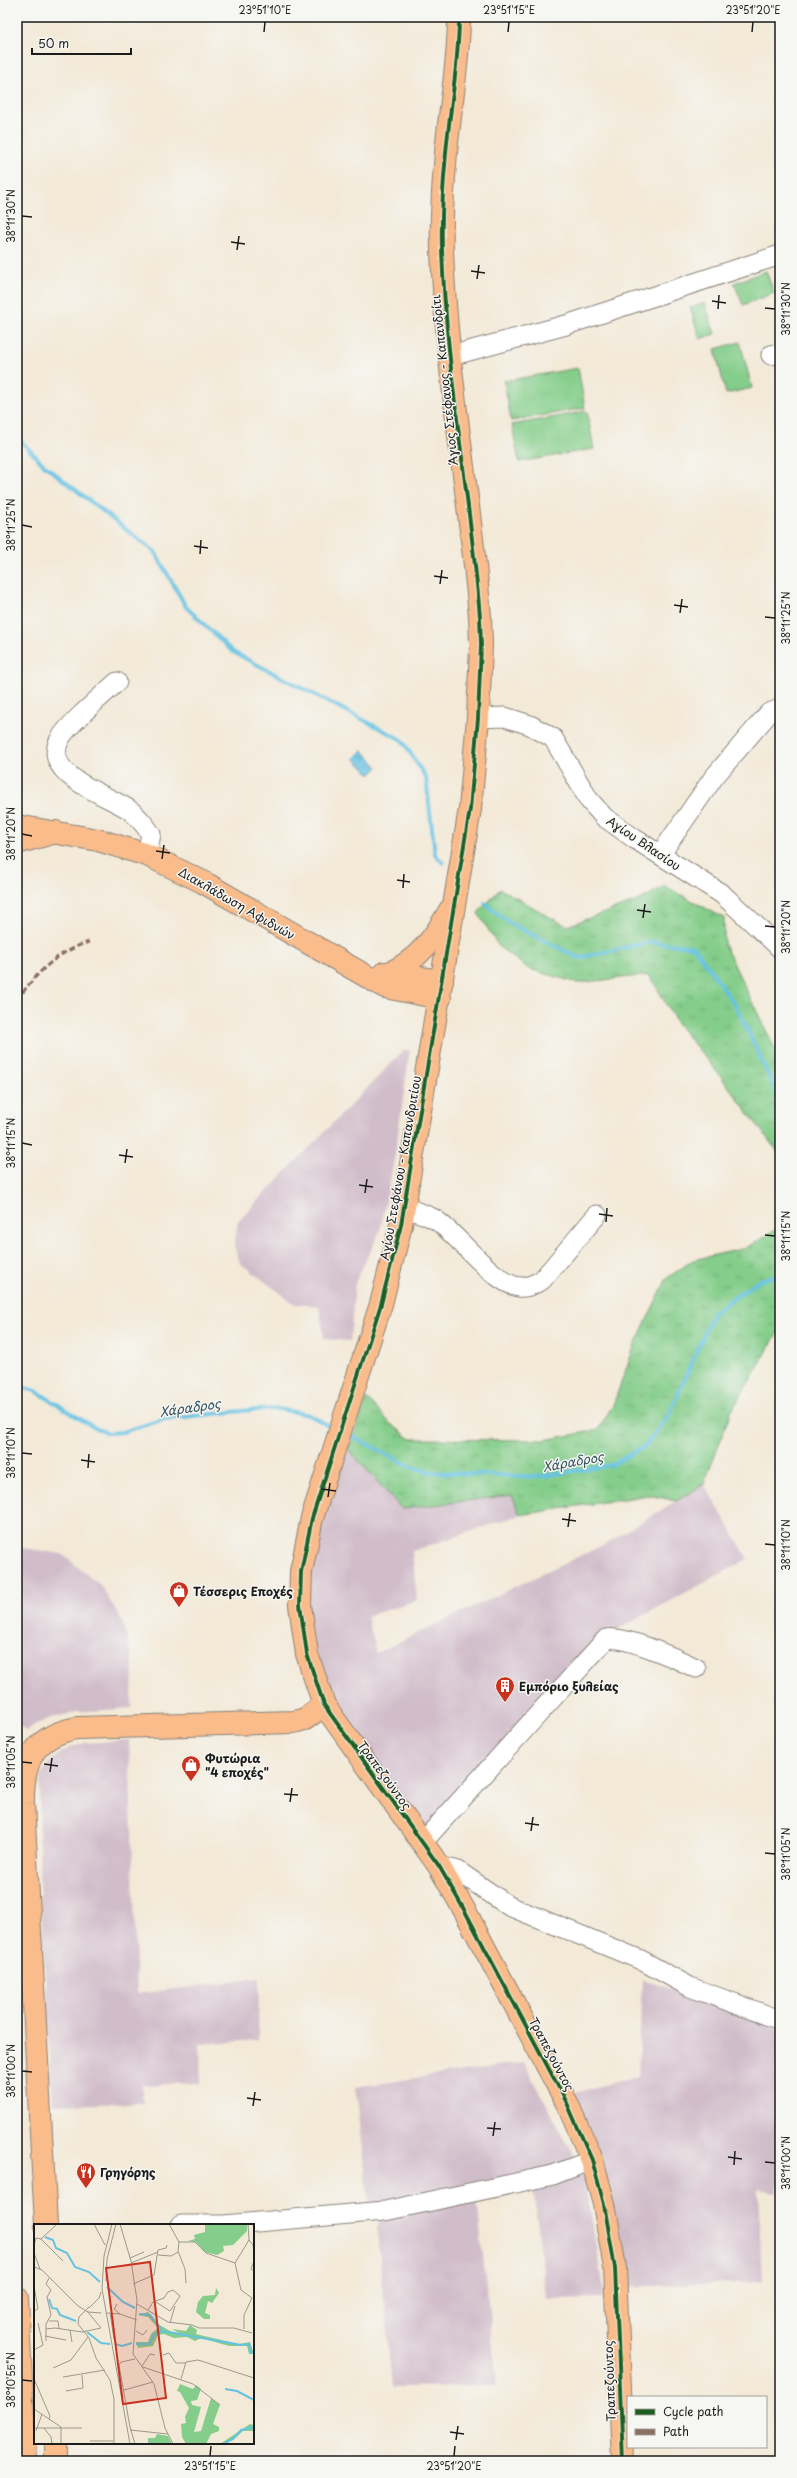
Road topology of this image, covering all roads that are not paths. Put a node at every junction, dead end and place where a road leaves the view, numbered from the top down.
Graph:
1 (459, 17) edge
2 (780, 255) edge
3 (450, 356) junction
4 (117, 682) dead end
5 (780, 709) edge
6 (478, 718) junction
7 (17, 826) edge
8 (56, 832) junction
9 (17, 843) edge
10 (147, 855) junction
11 (660, 855) junction
12 (456, 900) junction
13 (780, 948) edge
14 (359, 972) junction
15 (389, 973) junction
16 (441, 990) junction
17 (404, 1208) junction
18 (597, 1215) dead end
19 (696, 1668) dead end
20 (324, 1705) junction
21 (422, 1843) junction
22 (439, 1866) junction
23 (780, 2020) edge
24 (592, 2160) junction
25 (46, 2224) edge
26 (235, 2224) edge
27 (17, 2298) edge
28 (56, 2444) edge
29 (25, 2461) edge
30 (56, 2461) edge
31 (623, 2461) edge

1 - 3 main road, Άγιος Στέφανος - Καπανδρίτι
2 - 3 street
3 - 6 main road, Άγιος Στέφανος - Καπανδρίτι
4 - 10 street
5 - 11 street
6 - 11 street, Αγίου Βλασίου
6 - 12 main road, Αγίου Στεφάνου - Καπανδριτίου
7 - 8 main road, Διακλάδωση Αφιδνών
8 - 9 main road
8 - 10 main road, Διακλάδωση Αφιδνών
10 - 14 main road, Διακλάδωση Αφιδνών
11 - 13 street, Αγίου Βλασίου
12 - 15 main road
12 - 16 main road, Αγίου Στεφάνου - Καπανδριτίου
14 - 15 main road, Διακλάδωση Αφιδνών
14 - 16 main road, Διακλάδωση Αφιδνών
15 - 16 main road, Διακλάδωση Αφιδνών
16 - 17 main road, Αγίου Στεφάνου - Καπανδριτίου
17 - 18 street
17 - 20 main road, Αγίου Στεφάνου - Καπανδριτίου
19 - 21 street
20 - 21 main road, Τραπεζούντος
20 - 25 main road
21 - 22 main road, Τραπεζούντος
22 - 23 street
22 - 24 main road, Τραπεζούντος
24 - 26 street
24 - 31 main road, Τραπεζούντος
27 - 29 main road
28 - 30 main road

